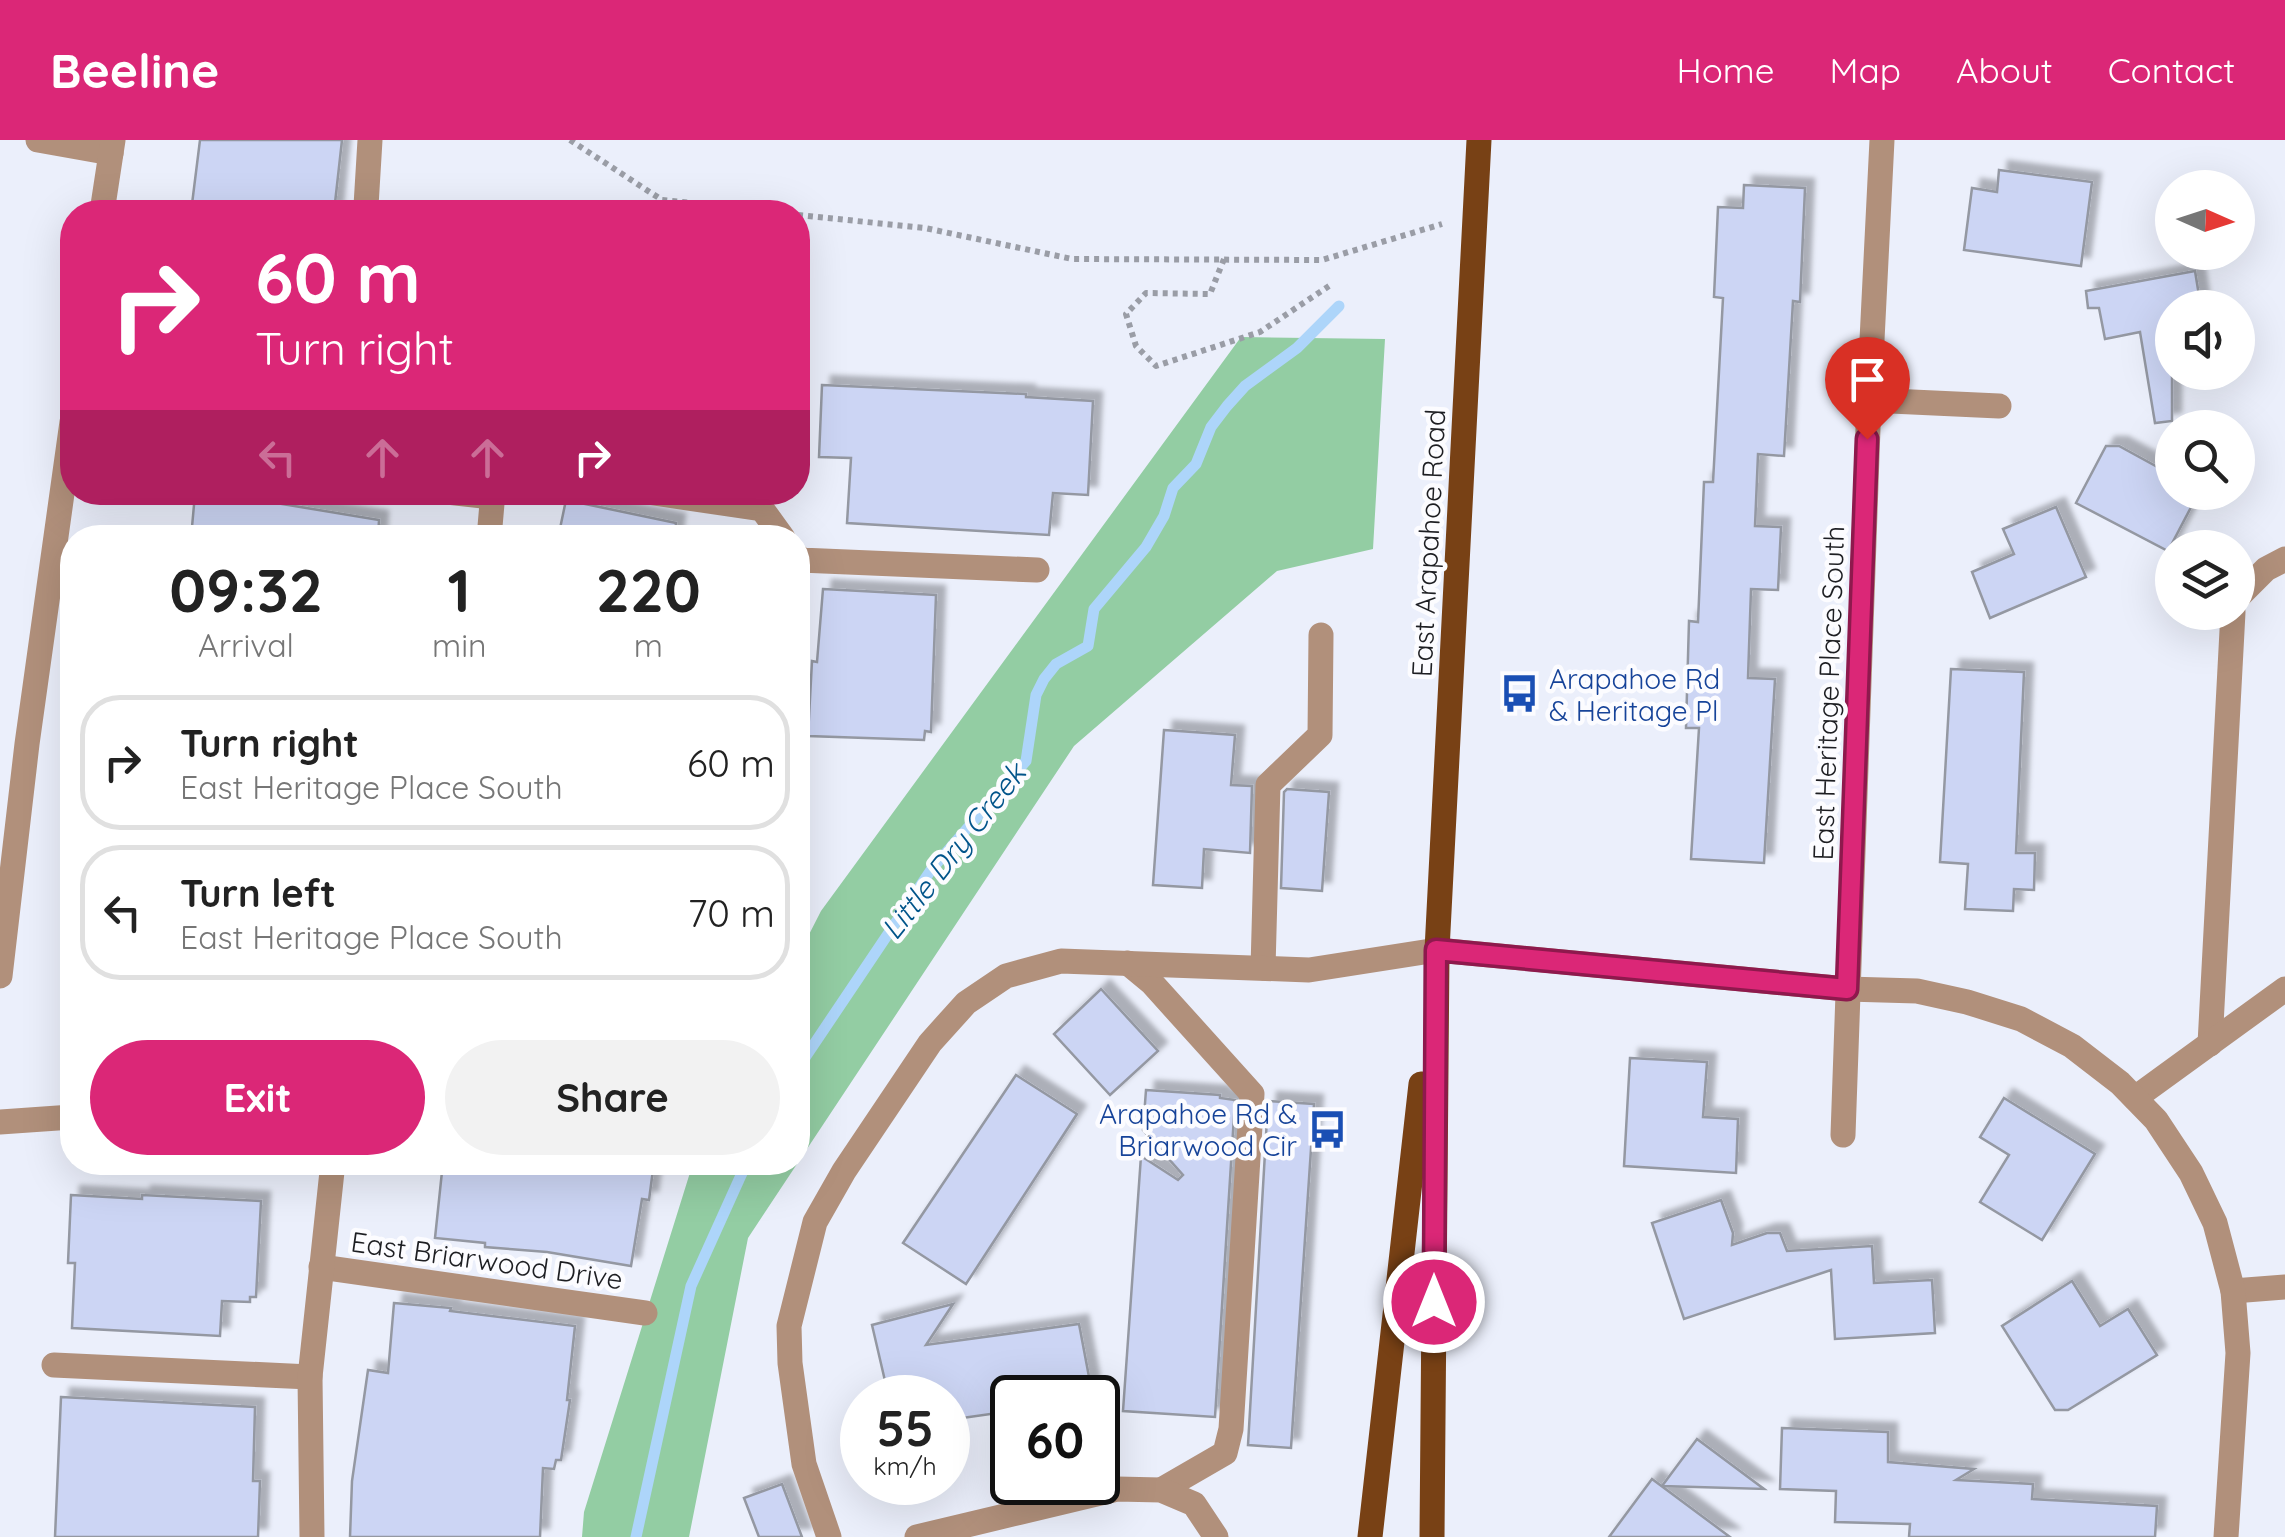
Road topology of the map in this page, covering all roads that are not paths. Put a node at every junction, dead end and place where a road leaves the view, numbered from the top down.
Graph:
1 (38, 140) edge
2 (370, 140) edge
3 (1479, 140) edge
4 (1882, 140) edge
5 (112, 146) edge
6 (104, 200) edge
7 (366, 200) edge
8 (1868, 400) junction
9 (1999, 406) dead end
10 (60, 505) edge
11 (735, 505) edge
12 (774, 525) edge
13 (2285, 559) edge
14 (810, 560) edge
15 (1037, 570) dead end
16 (2255, 580) edge
17 (2233, 630) edge
18 (1321, 634) dead end
19 (0, 741) edge
20 (27, 744) junction
21 (1436, 950) junction
22 (1128, 964) junction
23 (1263, 968) junction
24 (0, 976) edge
25 (1847, 989) junction
26 (2285, 989) edge
27 (2210, 1044) junction
28 (2136, 1098) junction
29 (60, 1118) edge
30 (0, 1122) edge
31 (1843, 1134) dead end
32 (332, 1175) edge
33 (321, 1267) junction
34 (2285, 1287) edge
35 (2233, 1291) junction
36 (645, 1313) dead end
37 (54, 1366) dead end
38 (310, 1377) junction
39 (1161, 1490) junction
40 (312, 1537) edge
41 (829, 1537) edge
42 (917, 1537) edge
43 (1216, 1537) edge
44 (1370, 1537) edge
45 (1432, 1537) edge
46 (2226, 1537) edge

1 - 5 street
2 - 7 street
3 - 21 main road, East Arapahoe Road
4 - 8 street, East Heritage Place South
5 - 6 street
8 - 9 street
8 - 25 street, East Heritage Place South
10 - 20 street
11 - 12 street
13 - 16 street
14 - 15 street
17 - 27 street
18 - 23 street
19 - 20 street
20 - 24 street
21 - 23 street
21 - 25 street
21 - 44 main road, East Arapahoe Road
21 - 45 main road, East Arapahoe Road
22 - 23 street
22 - 39 street
22 - 41 street
25 - 28 street
25 - 31 street, East Heritage Place South
26 - 27 street
27 - 28 street
28 - 35 street
29 - 30 street
32 - 33 street, East Briarwood Drive
33 - 36 street, East Briarwood Drive
33 - 38 street, East Briarwood Drive
34 - 35 street
35 - 46 street
37 - 38 street
38 - 40 street, East Briarwood Drive
39 - 42 street
39 - 43 street

